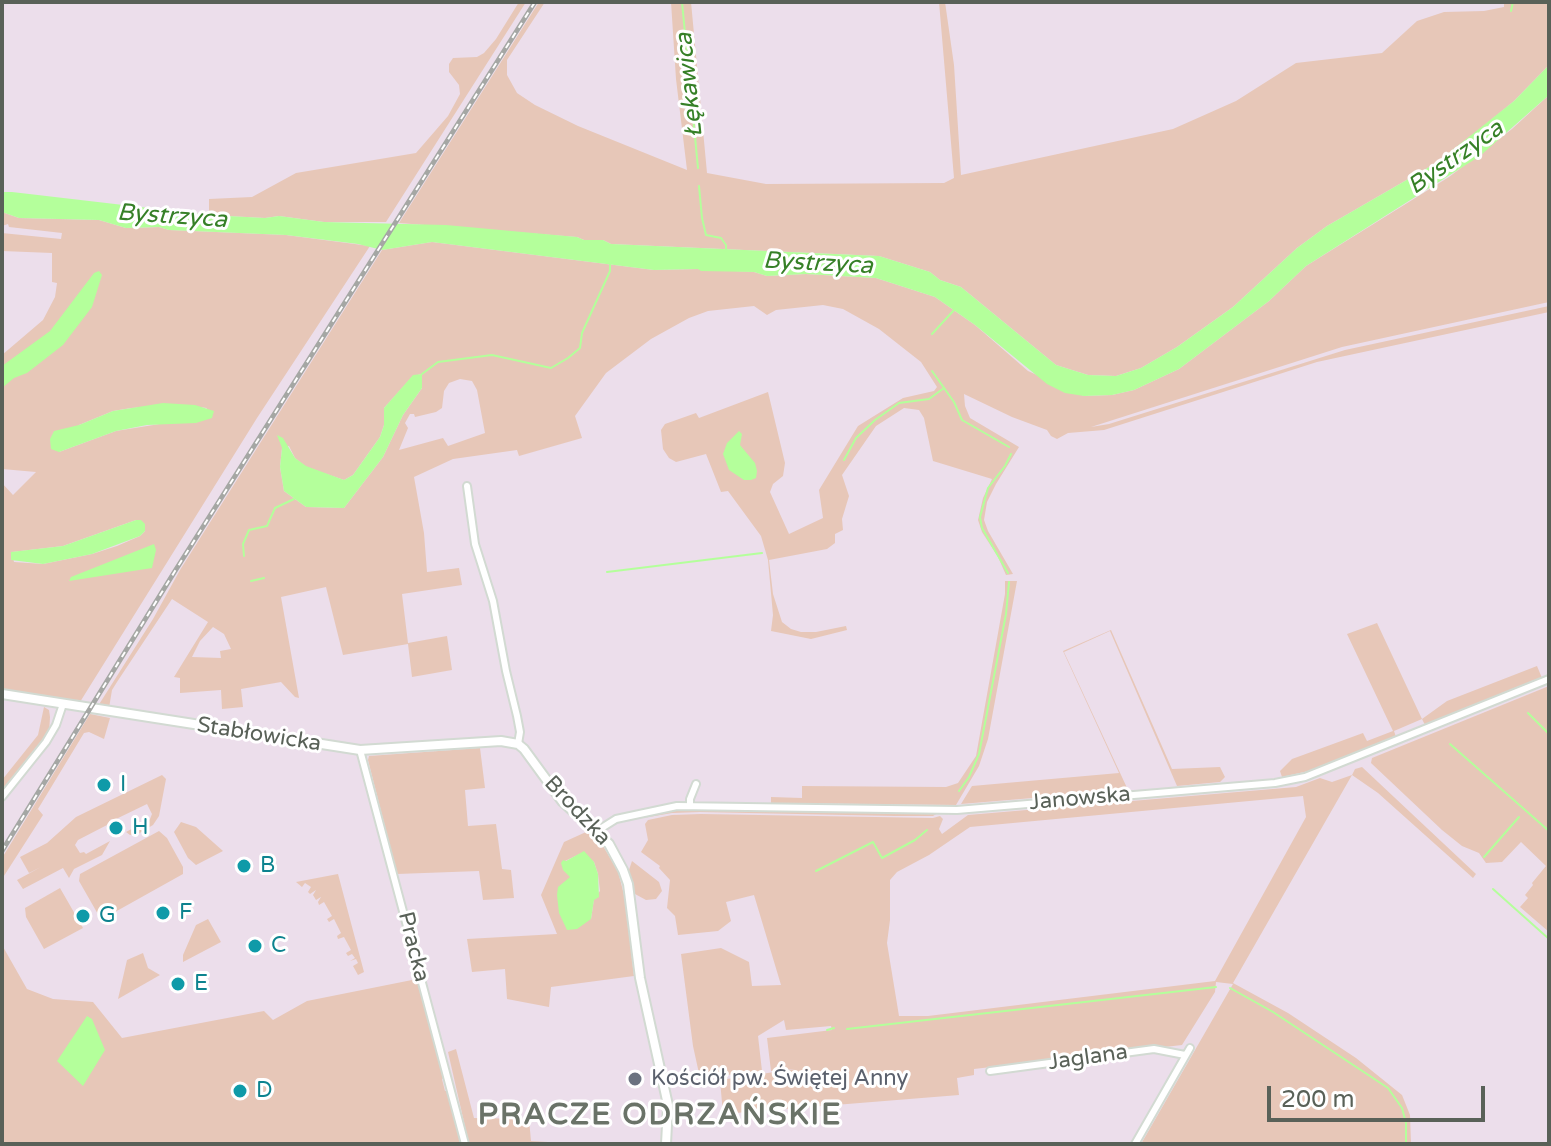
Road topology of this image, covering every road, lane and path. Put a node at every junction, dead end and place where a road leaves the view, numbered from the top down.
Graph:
1 (467, 486) dead end
2 (1549, 679) edge
3 (2, 694) edge
4 (63, 704) junction
5 (518, 744) junction
6 (360, 750) junction
7 (696, 784) dead end
8 (2, 797) edge
9 (690, 806) junction
10 (597, 831) junction
11 (1190, 1048) dead end
12 (1185, 1055) junction
13 (990, 1071) dead end
14 (465, 1144) edge
15 (666, 1144) edge
16 (1135, 1144) edge

1 - 5 street
2 - 9 street, Janowska
3 - 4 street, Stabłowicka
4 - 6 street, Stabłowicka
4 - 8 street
5 - 6 street, Stabłowicka
5 - 10 street, Brodzka
6 - 14 street, Pracka
7 - 9 street
9 - 10 street, Janowska
10 - 15 street, Brodzka
11 - 12 street
12 - 13 street, Jaglana
12 - 16 street

